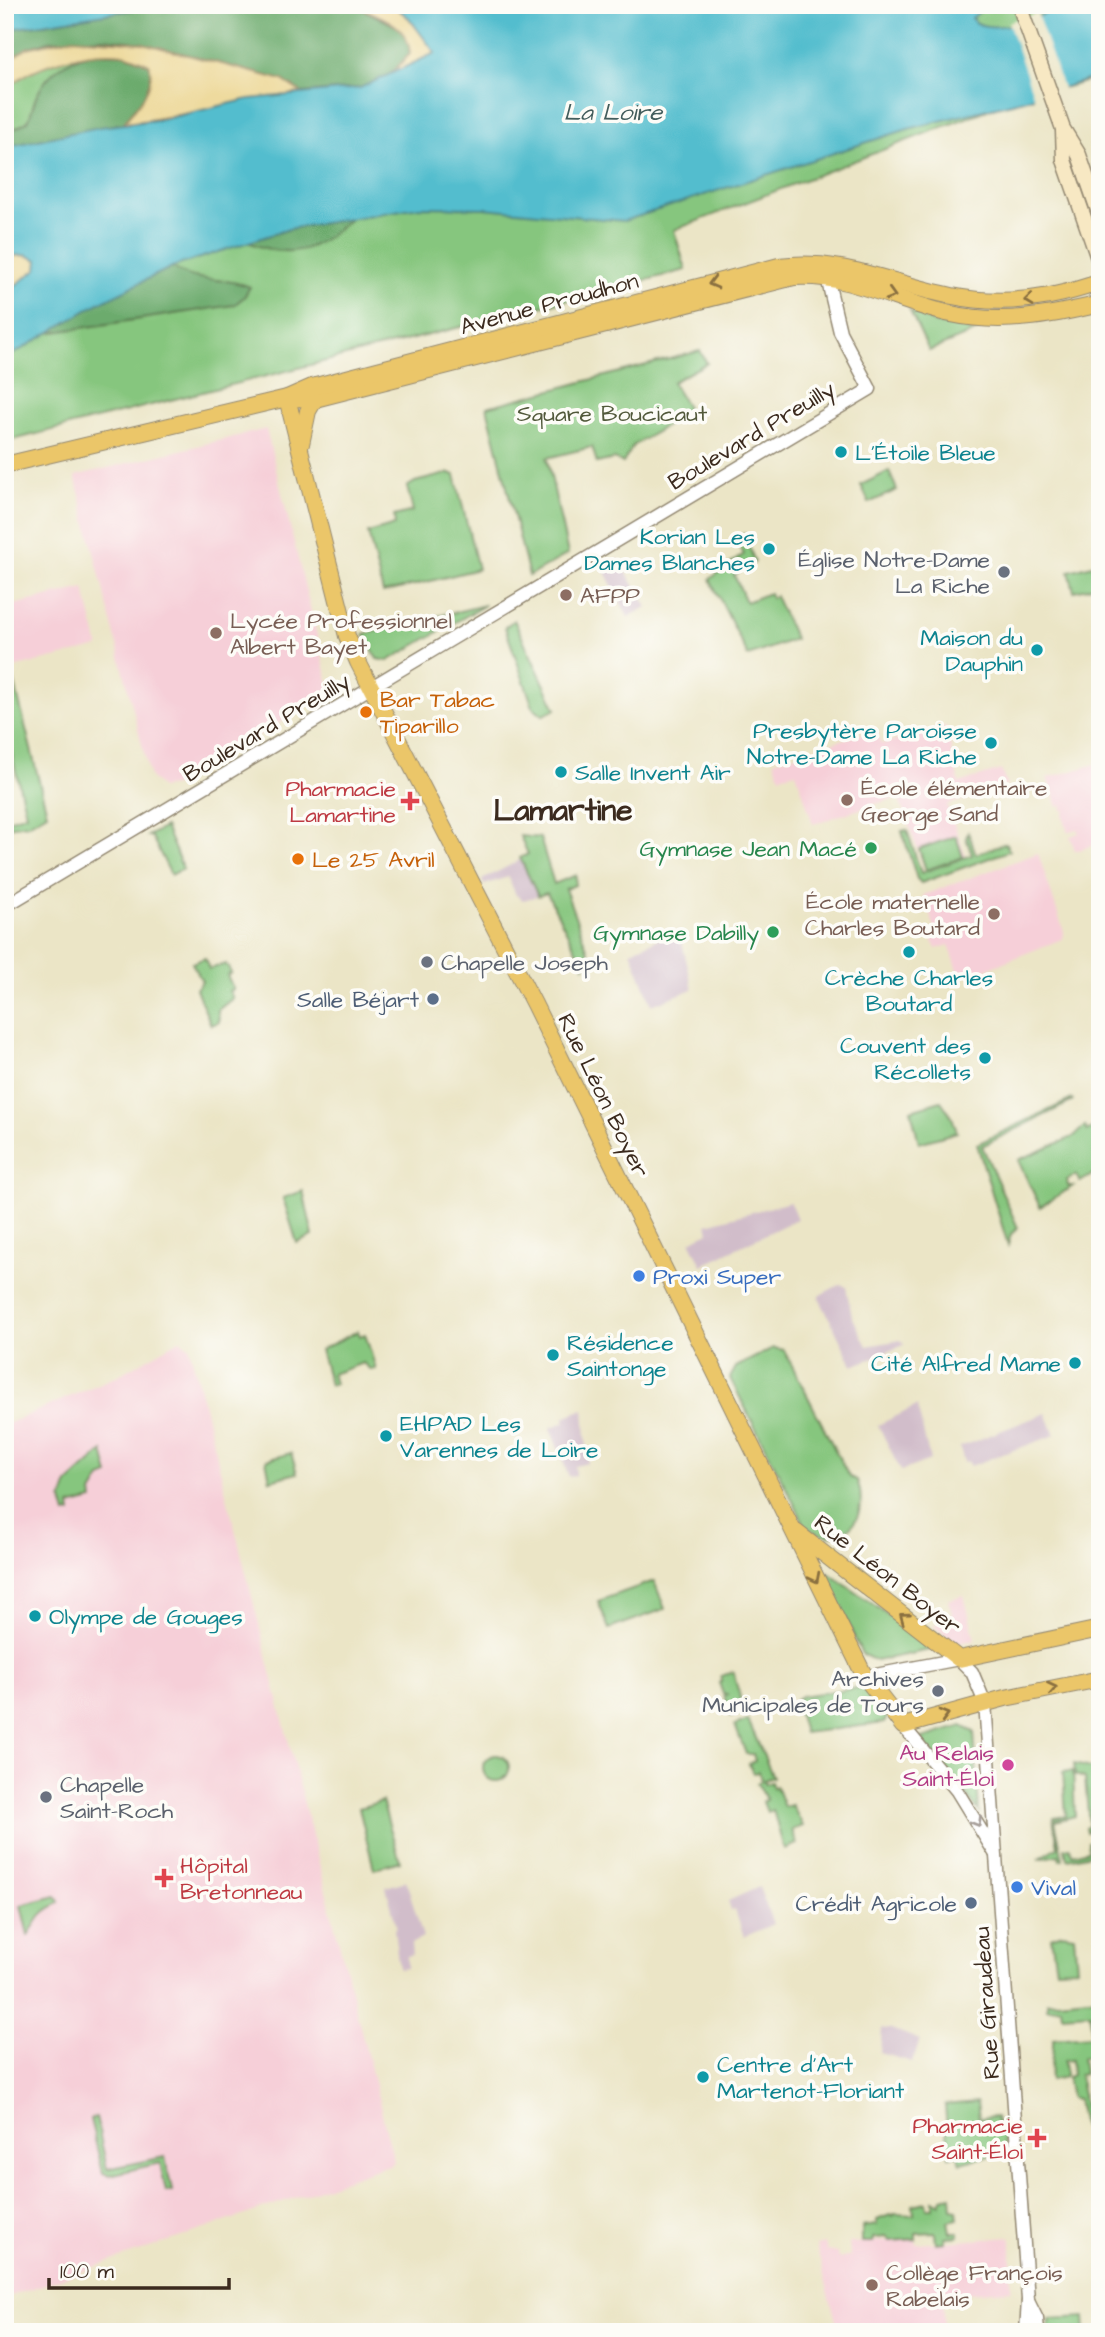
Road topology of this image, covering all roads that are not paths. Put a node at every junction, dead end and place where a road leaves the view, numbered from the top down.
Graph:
1 (1019, 5) edge
2 (1068, 146) junction
3 (1100, 216) edge
4 (1100, 264) edge
5 (826, 270) junction
6 (1097, 280) edge
7 (1100, 303) edge
8 (287, 398) junction
9 (315, 399) junction
10 (300, 446) junction
11 (5, 466) edge
12 (373, 687) junction
13 (5, 906) edge
14 (789, 1526) junction
15 (1100, 1629) edge
16 (959, 1659) junction
17 (865, 1677) junction
18 (1100, 1679) edge
19 (985, 1703) junction
20 (904, 1726) junction
21 (995, 1853) junction
22 (1028, 2300) junction
23 (1026, 2332) edge
24 (1038, 2332) edge

1 - 2 main road
2 - 3 main road
2 - 4 main road
6 -> 5 main road
5 -> 7 main road
5 -> 8 main road, Avenue Proudhon
5 - 9 main road, Avenue Proudhon
5 - 12 street, Boulevard Preuilly
6 - 7 main road
8 - 9 main road, Avenue Proudhon
8 - 10 main road, Rue Léon Boyer
8 - 11 main road, Avenue Proudhon
9 - 10 main road
10 - 12 main road, Rue Léon Boyer
12 - 13 street, Boulevard Preuilly
12 - 14 main road, Rue Léon Boyer
16 -> 14 main road, Rue Léon Boyer
14 -> 17 main road, Rue Léon Boyer
15 - 16 main road
16 - 17 street
16 - 19 street, Rue Giraudeau
17 - 20 main road, Rue Léon Boyer
19 -> 18 main road
20 -> 19 main road
19 - 21 street, Rue Giraudeau
20 -> 21 street
21 - 22 street, Rue Giraudeau
22 - 23 street, Rue Giraudeau
22 - 24 street, Rue Giraudeau

